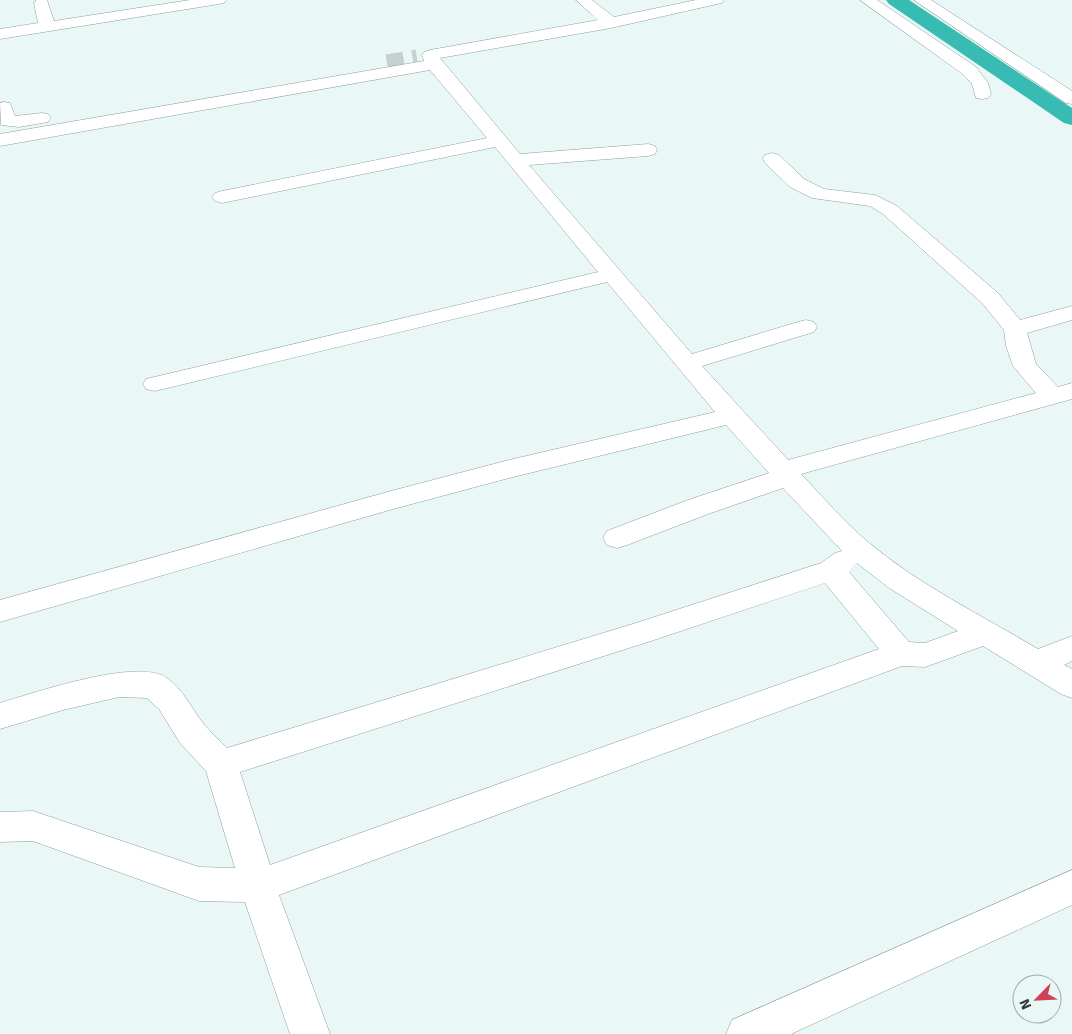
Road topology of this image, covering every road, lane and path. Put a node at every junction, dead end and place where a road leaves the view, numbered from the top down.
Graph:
1 (219, 0) edge
2 (583, 0) edge
3 (717, 0) edge
4 (867, 0) edge
5 (921, 0) edge
6 (698, 2) edge
7 (42, 3) dead end
8 (611, 23) junction
9 (47, 26) junction
10 (0, 34) edge
11 (427, 59) junction
12 (387, 63) tunnel mouth
13 (982, 94) dead end
14 (1072, 99) edge
15 (4, 107) dead end
16 (0, 140) edge
17 (499, 141) junction
18 (648, 150) dead end
19 (772, 159) dead end
20 (515, 160) junction
21 (222, 197) dead end
22 (611, 275) junction
23 (1072, 313) edge
24 (806, 327) dead end
25 (1015, 329) junction
26 (686, 362) junction
27 (154, 384) dead end
28 (1062, 393) edge
29 (732, 416) junction
30 (784, 474) junction
31 (617, 538) dead end
32 (859, 550) junction
33 (831, 570) junction
34 (0, 610) edge
35 (983, 633) junction
36 (1072, 648) edge
37 (901, 654) junction
38 (1036, 663) junction
39 (1072, 685) edge
40 (0, 716) edge
41 (221, 764) junction
42 (0, 827) edge
43 (258, 886) junction
44 (1072, 887) edge
45 (310, 1034) edge
46 (746, 1034) edge

1 - 9 street
2 - 8 street
3 - 6 street
4 - 13 street
5 - 14 street
6 - 8 street
7 - 9 street
8 - 11 street
9 - 10 street
11 - 16 street
11 - 17 street
12 - 15 street
17 - 20 street
17 - 21 street
18 - 20 street
19 - 25 street
20 - 22 street
22 - 26 street
22 - 27 street
23 - 25 street
24 - 26 street
25 - 28 street
26 - 29 street
28 - 30 street
29 - 30 street
29 - 34 street
30 - 31 street
30 - 32 street
32 - 33 street
32 - 35 street
33 - 37 street
33 - 41 street
35 - 37 street
35 - 38 street
36 - 38 street
37 - 43 street
38 - 39 street
40 - 41 street
41 - 43 street
42 - 43 street
43 - 45 street
44 - 46 street

